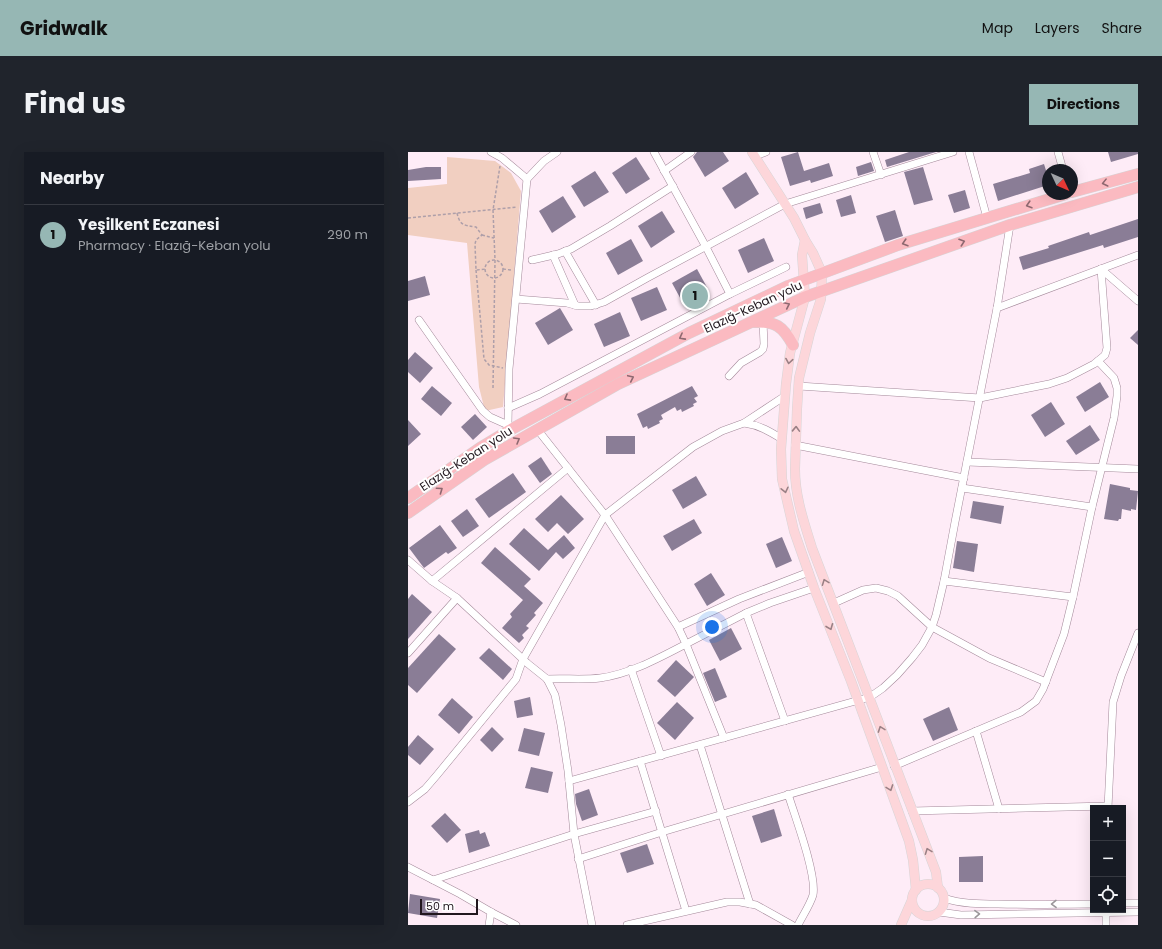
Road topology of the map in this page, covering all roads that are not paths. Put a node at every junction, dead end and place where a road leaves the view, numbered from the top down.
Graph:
1 (491, 152) edge
2 (557, 152) edge
3 (654, 152) edge
4 (691, 152) edge
5 (766, 152) edge
6 (873, 152) edge
7 (953, 152) edge
8 (968, 152) edge
9 (1058, 152) edge
10 (754, 154) edge
11 (1061, 164) edge
12 (664, 171) junction
13 (1138, 174) edge
14 (880, 175) junction
15 (527, 179) junction
16 (673, 186) junction
17 (1138, 187) edge
18 (1078, 190) edge
19 (1046, 200) edge
20 (785, 204) junction
21 (987, 218) junction
22 (1010, 225) junction
23 (805, 240) junction
24 (706, 247) junction
25 (565, 251) junction
26 (1138, 255) edge
27 (553, 256) junction
28 (532, 260) dead end
29 (786, 267) dead end
30 (1101, 269) junction
31 (822, 273) junction
32 (804, 280) junction
33 (821, 291) junction
34 (730, 294) junction
35 (805, 297) junction
36 (516, 299) junction
37 (1138, 301) edge
38 (575, 305) junction
39 (596, 305) junction
40 (997, 308) junction
41 (419, 320) dead end
42 (751, 322) junction
43 (763, 322) junction
44 (792, 345) junction
45 (1098, 361) junction
46 (729, 376) dead end
47 (799, 386) junction
48 (785, 396) junction
49 (980, 398) junction
50 (508, 408) junction
51 (744, 423) junction
52 (509, 427) junction
53 (537, 429) junction
54 (782, 439) junction
55 (795, 445) junction
56 (967, 462) junction
57 (1102, 467) junction
58 (568, 468) junction
59 (1138, 468) edge
60 (964, 478) junction
61 (962, 488) junction
62 (408, 498) edge
63 (1092, 507) junction
64 (408, 513) edge
65 (605, 515) junction
66 (408, 560) edge
67 (809, 572) junction
68 (432, 581) junction
69 (944, 581) junction
70 (814, 588) junction
71 (1073, 597) junction
72 (457, 598) junction
73 (834, 603) junction
74 (746, 613) junction
75 (678, 627) junction
76 (932, 627) junction
77 (1138, 633) edge
78 (686, 644) junction
79 (408, 653) edge
80 (523, 659) junction
81 (631, 670) junction
82 (547, 678) junction
83 (1046, 682) junction
84 (870, 697) junction
85 (858, 701) junction
86 (785, 721) junction
87 (976, 731) junction
88 (724, 738) junction
89 (700, 745) junction
90 (661, 756) junction
91 (640, 761) junction
92 (894, 766) junction
93 (882, 767) junction
94 (569, 781) junction
95 (788, 794) junction
96 (408, 802) edge
97 (1108, 805) edge
98 (1090, 807) edge
99 (999, 809) junction
100 (656, 811) junction
101 (912, 811) junction
102 (722, 814) junction
103 (662, 832) junction
104 (574, 834) junction
105 (578, 859) junction
106 (408, 867) edge
107 (432, 880) junction
108 (938, 888) junction
109 (916, 890) junction
110 (944, 898) junction
111 (912, 900) junction
112 (1126, 903) edge
113 (1138, 903) edge
114 (750, 904) junction
115 (1090, 904) edge
116 (686, 911) junction
117 (491, 912) junction
118 (1090, 912) edge
119 (1126, 912) edge
120 (1138, 912) edge
121 (937, 913) junction
122 (1106, 913) edge
123 (489, 925) edge
124 (516, 925) edge
125 (592, 925) edge
126 (627, 925) edge
127 (792, 925) edge
128 (798, 925) edge
129 (901, 925) edge
130 (928, 925) edge
131 (1106, 925) edge

1 - 15 street
2 - 15 street
3 - 12 street
4 - 12 street
5 - 10 street
6 - 14 street
7 - 14 street
8 - 21 street
9 - 11 street
10 - 20 main road
12 - 16 street
13 -> 18 highway
14 - 20 street
15 - 36 street
16 - 24 street
16 - 25 street
17 - 22 highway, Elazığ-Keban yolu
19 -> 21 highway, Elazığ-Keban yolu
20 - 23 main road
20 - 24 street
21 -> 31 highway, Elazığ-Keban yolu
33 -> 22 highway, Elazığ-Keban yolu
22 - 40 street
23 - 31 main road
23 - 32 main road
24 - 34 street
24 - 39 street
25 - 27 street
25 - 39 street
26 - 30 street
27 - 28 street
27 - 38 street
29 - 34 street
30 - 37 street
30 - 40 street
30 - 45 street
31 - 32 highway, Elazığ-Keban yolu
31 - 33 main road
32 - 35 main road
32 -> 52 highway, Elazığ-Keban yolu
33 - 35 highway, Elazığ-Keban yolu
33 - 47 main road
34 - 50 street
42 -> 35 highway, Elazığ-Keban yolu
35 - 44 main road
36 - 38 street
36 - 50 street
38 - 39 street
40 - 49 street
41 - 52 street
42 - 43 highway
53 -> 42 highway, Elazığ-Keban yolu
43 - 44 highway
43 - 46 street
44 -> 48 main road
45 - 49 street
45 - 57 street
47 - 49 street
55 -> 47 main road
48 - 51 street
48 - 54 main road
49 - 56 street
50 - 52 street
51 - 54 street
51 - 65 street
52 - 62 highway, Elazığ-Keban yolu
53 - 58 street
64 -> 53 highway, Elazığ-Keban yolu
54 -> 67 main road
55 - 60 street
73 -> 55 main road
56 - 57 street
56 - 60 street
57 - 59 street
57 - 63 street
58 - 65 street
58 - 68 street
60 - 61 street
61 - 63 street
61 - 69 street
63 - 71 street
65 - 75 street
65 - 80 street
66 - 68 street
67 - 70 main road
67 - 75 street
68 - 72 street
69 - 71 street
69 - 76 street
70 - 74 street
70 -> 85 main road
71 - 83 street
72 - 79 street
72 - 80 street
73 - 76 street
73 - 84 main road
74 - 78 street
74 - 86 street
75 - 78 street
76 - 83 street
76 - 84 street
77 - 97 street
78 - 81 street
78 - 88 street
80 - 82 street
80 - 96 street
81 - 82 street
81 - 90 street
82 - 94 street
83 - 87 street
84 - 85 street
92 -> 84 main road
85 - 86 street
85 - 93 main road
86 - 88 street
87 - 92 street
87 - 99 street
88 - 89 street
89 - 90 street
89 - 102 street
90 - 91 street
91 - 94 street
91 - 100 street
92 - 101 main road
93 - 95 street
93 -> 109 main road
94 - 104 street
95 - 102 street
95 - 128 street
98 - 99 street
99 - 101 street
100 - 103 street
100 - 104 street
108 -> 101 main road
102 - 103 street
102 - 114 street
103 - 105 street
103 - 116 street
104 - 105 street
104 - 107 street
105 - 125 street
106 - 107 street
107 - 117 street
108 - 109 main road
108 - 110 main road
109 - 111 main road
115 -> 110 street
110 - 121 main road
111 - 121 main road
111 - 129 main road
112 - 113 street
114 - 116 street
114 - 127 street
116 - 126 street
117 - 123 street
117 - 124 street
121 -> 118 street
119 - 120 street
121 - 130 main road
122 - 131 street

